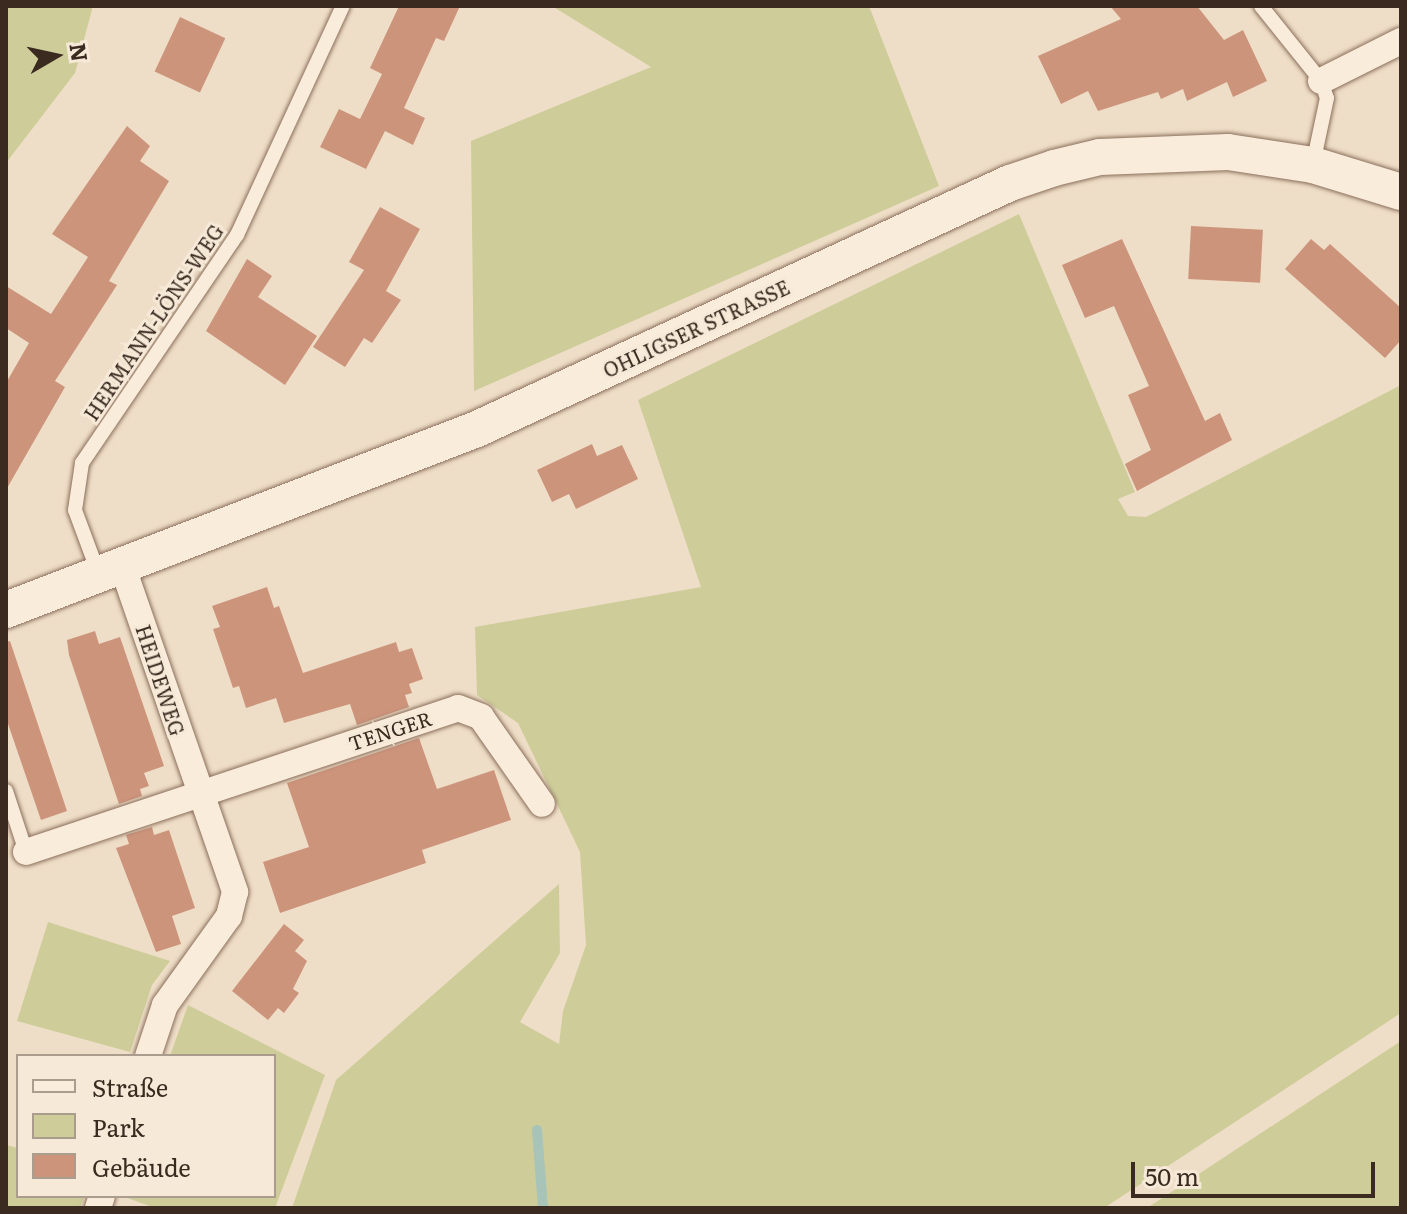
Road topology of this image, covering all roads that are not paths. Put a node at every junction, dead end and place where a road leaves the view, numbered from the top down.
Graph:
1 (343, 6) edge
2 (1261, 6) edge
3 (1401, 41) edge
4 (1321, 81) junction
5 (1313, 165) junction
6 (1401, 192) edge
7 (112, 572) junction
8 (6, 610) edge
9 (6, 791) edge
10 (198, 792) junction
11 (542, 804) dead end
12 (26, 852) joint
13 (149, 1054) edge

1 - 7 lane, HERMANN-LÖNS-WEG
2 - 4 lane
3 - 4 street
4 - 5 lane
5 - 6 main road, OHLIGSER STRASSE
5 - 7 main road, OHLIGSER STRASSE
7 - 8 main road, OHLIGSER STRASSE
7 - 10 street, HEIDEWEG
9 - 12 lane
10 - 11 street, TENGER
10 - 12 street
10 - 13 street, HEIDEWEG

